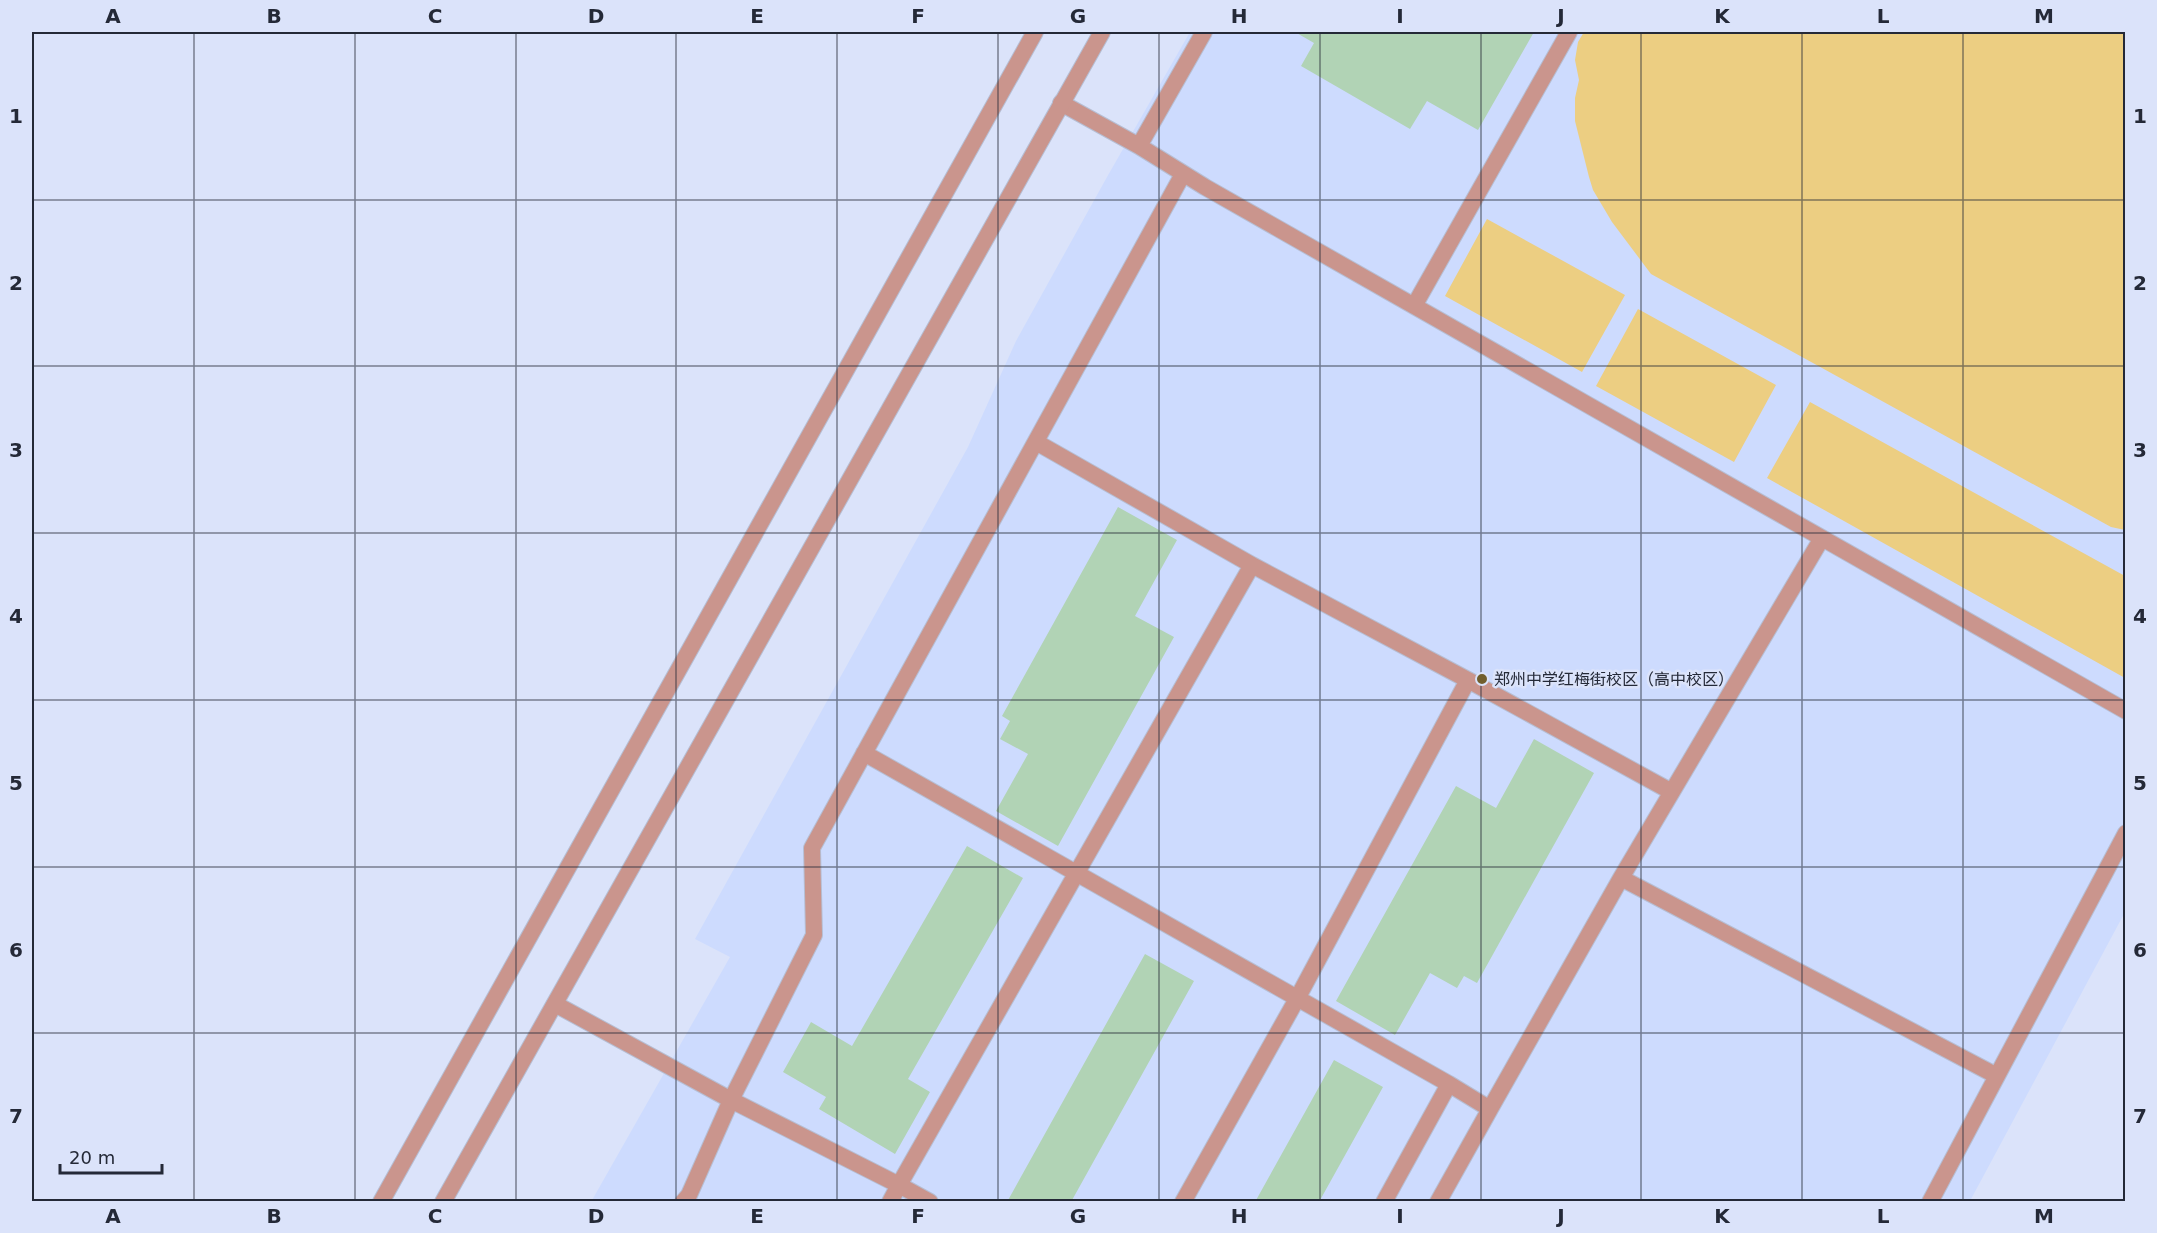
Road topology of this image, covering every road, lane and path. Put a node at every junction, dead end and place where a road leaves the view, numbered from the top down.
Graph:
1 (1035, 32) edge
2 (1102, 32) edge
3 (1204, 32) edge
4 (1569, 32) edge
5 (1061, 103) junction
6 (1139, 146) junction
7 (1183, 174) junction
8 (1414, 306) junction
9 (1036, 442) junction
10 (1822, 538) junction
11 (1252, 565) junction
12 (1468, 680) junction
13 (2126, 711) edge
14 (864, 753) junction
15 (1672, 792) junction
16 (2126, 833) edge
17 (1077, 872) junction
18 (1621, 879) junction
19 (1298, 997) junction
20 (555, 1004) junction
21 (1997, 1076) junction
22 (1449, 1084) junction
23 (731, 1100) junction
24 (1490, 1109) junction
25 (899, 1185) junction
26 (691, 1199) edge
27 (1389, 1199) edge
28 (381, 1202) edge
29 (443, 1202) edge
30 (890, 1202) edge
31 (930, 1202) edge
32 (1183, 1202) edge
33 (1438, 1202) edge
34 (1930, 1202) edge

1 - 28 street
2 - 5 street
3 - 6 street
4 - 8 street
5 - 6 street
5 - 20 street
6 - 7 street
7 - 8 street
7 - 9 street
8 - 10 street
9 - 11 street
9 - 14 street
10 - 13 street
10 - 15 street
11 - 12 street
11 - 17 street
12 - 15 street
12 - 19 street
14 - 17 street
14 - 23 street
15 - 18 street
16 - 21 street
17 - 19 street
17 - 25 street
18 - 21 street
18 - 24 street
19 - 22 street
19 - 32 street
20 - 23 street
20 - 29 street
21 - 34 street
22 - 24 street
22 - 27 street
23 - 25 street
23 - 26 street
24 - 33 street
25 - 30 street
25 - 31 street

